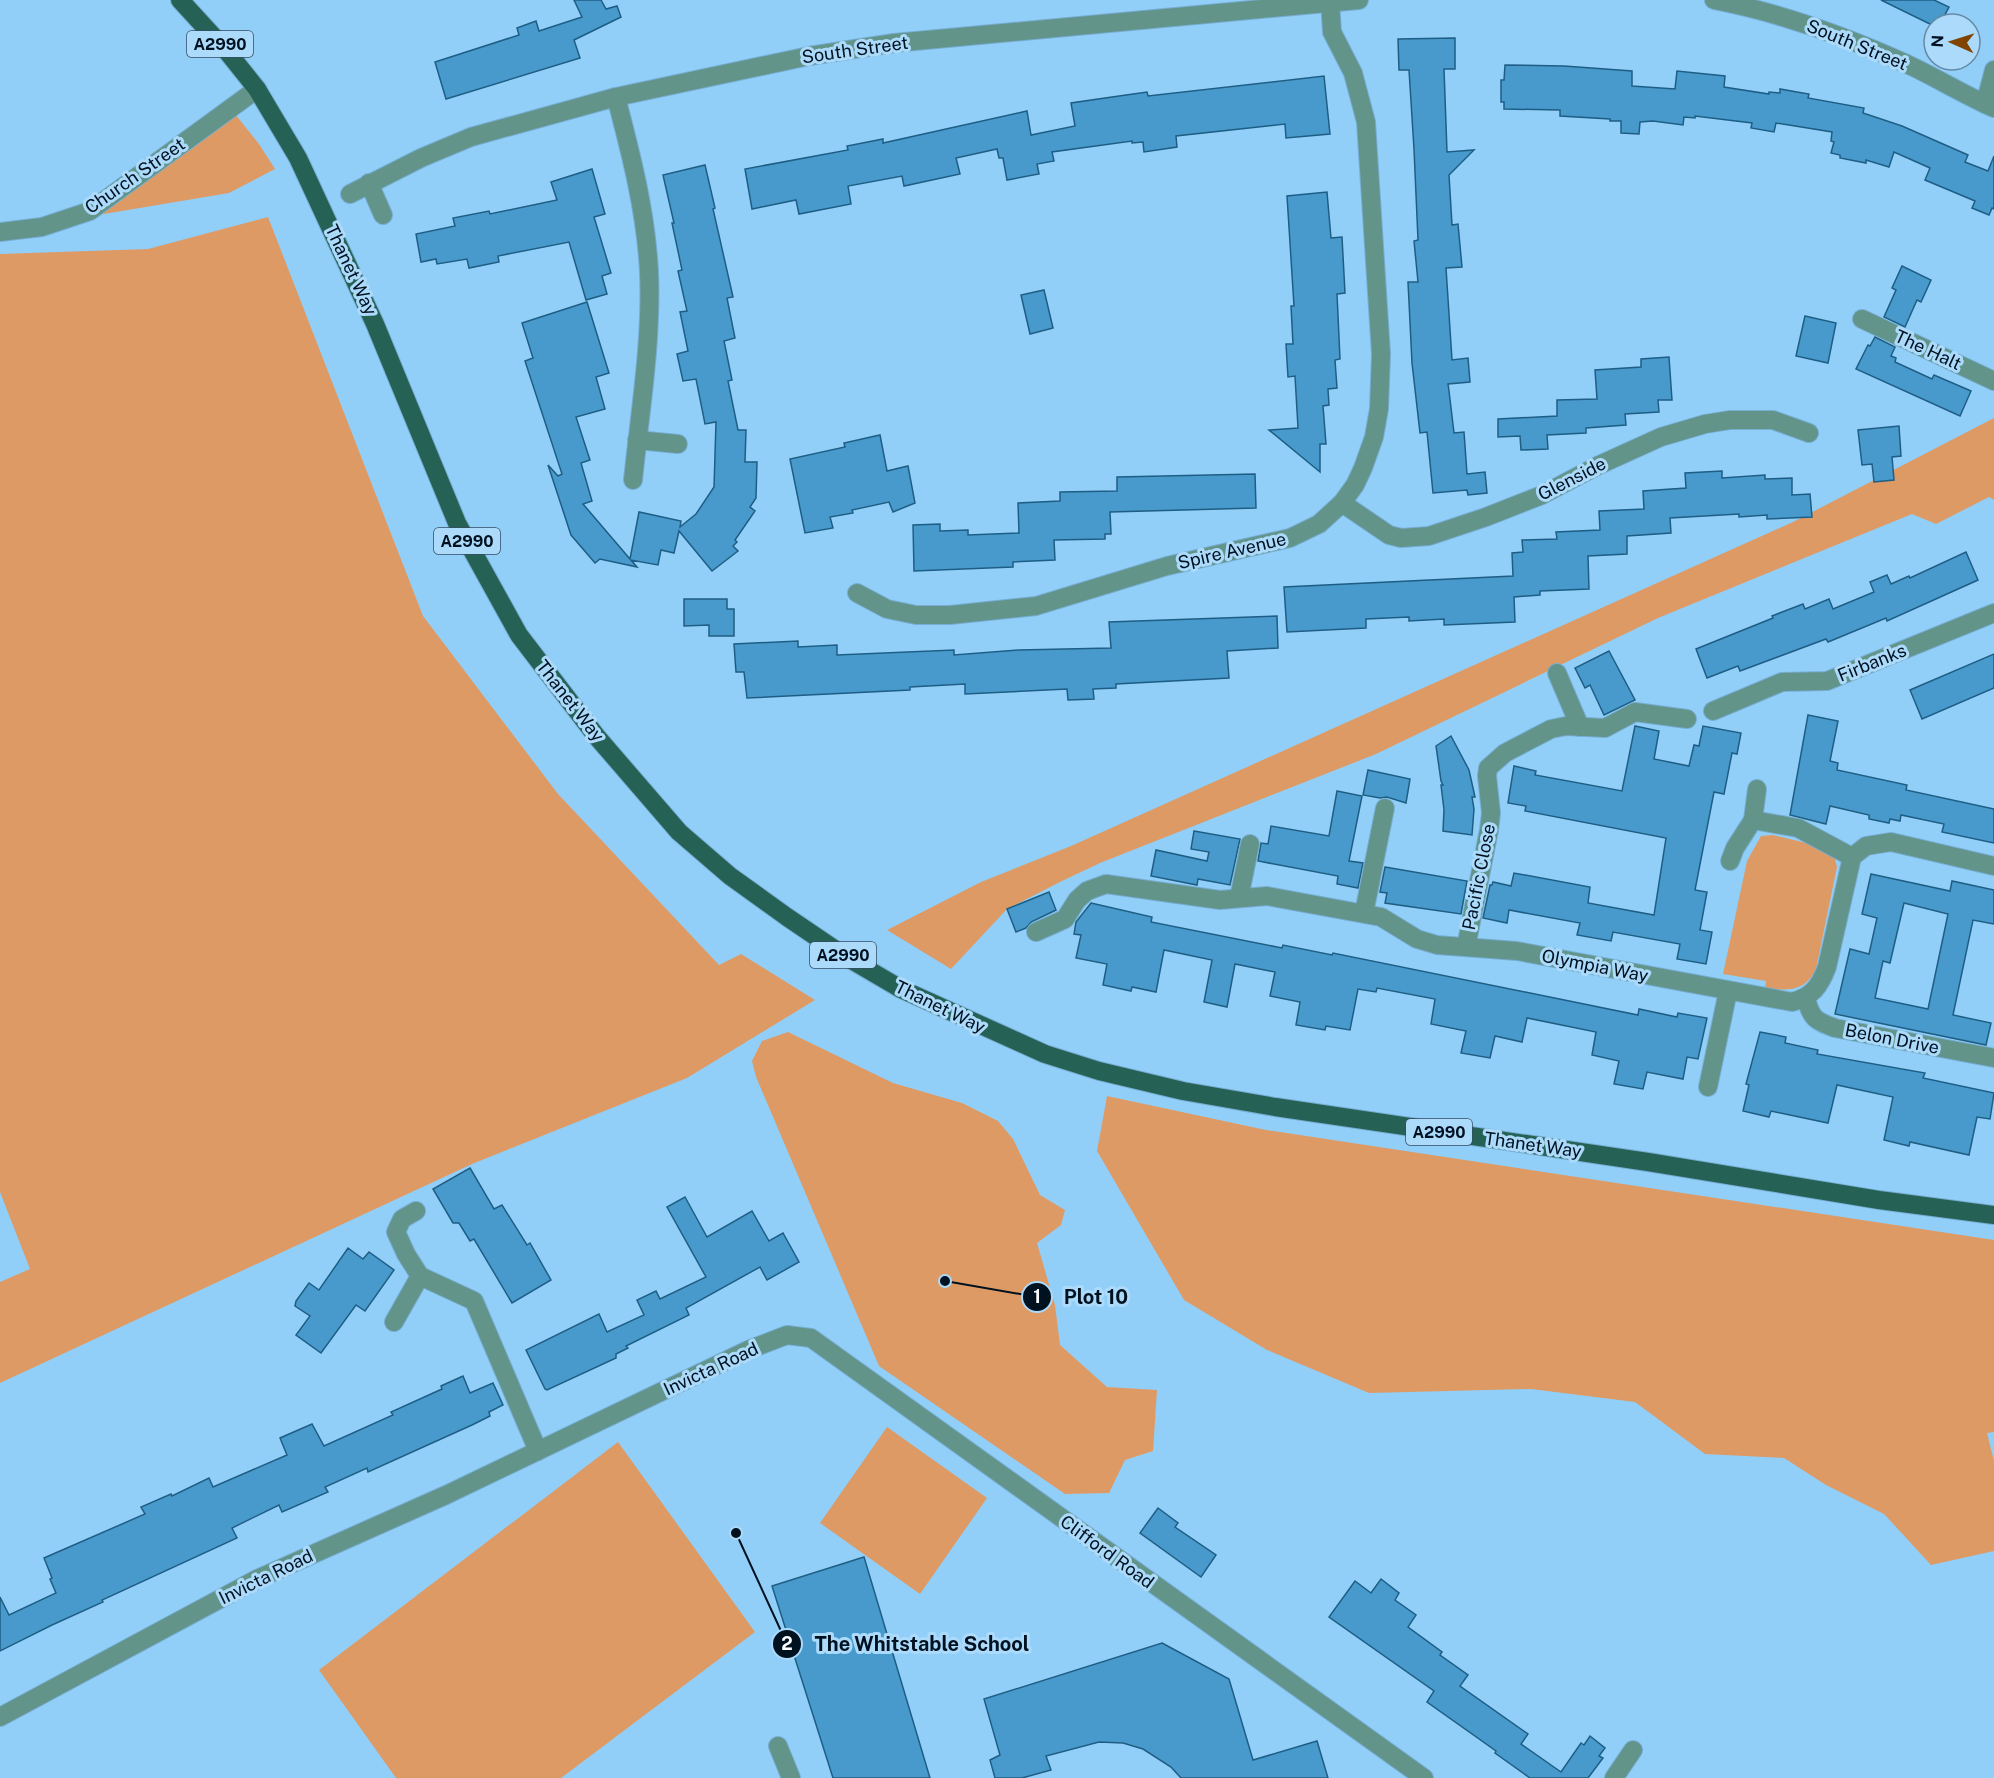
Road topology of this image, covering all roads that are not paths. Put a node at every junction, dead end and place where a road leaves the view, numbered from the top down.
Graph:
1 (180, 0) edge
2 (1359, 0) edge
3 (1714, 0) edge
4 (1330, 2) junction
5 (1994, 70) edge
6 (257, 89) junction
7 (616, 97) junction
8 (1989, 106) edge
9 (369, 183) junction
10 (350, 194) dead end
11 (383, 215) dead end
12 (0, 232) edge
13 (1862, 319) dead end
14 (1994, 381) edge
15 (1809, 433) dead end
16 (637, 440) junction
17 (678, 444) dead end
18 (633, 480) dead end
19 (1342, 503) junction
20 (857, 594) dead end
21 (1994, 613) edge
22 (1557, 673) dead end
23 (1713, 711) dead end
24 (1687, 719) dead end
25 (1580, 726) junction
26 (1757, 789) dead end
27 (1385, 808) dead end
28 (1753, 820) junction
29 (1250, 844) dead end
30 (1852, 857) junction
31 (1730, 861) dead end
32 (1994, 866) edge
33 (1239, 898) junction
34 (1364, 914) junction
35 (1036, 932) dead end
36 (1466, 947) junction
37 (1728, 991) junction
38 (1806, 998) junction
39 (1994, 1058) edge
40 (1708, 1087) dead end
41 (416, 1211) dead end
42 (1994, 1215) edge
43 (420, 1276) junction
44 (394, 1322) dead end
45 (787, 1335) joint
46 (538, 1451) junction
47 (0, 1717) edge
48 (778, 1746) dead end
49 (1633, 1750) dead end
50 (783, 1776) edge
51 (1424, 1778) edge
52 (1614, 1778) edge

1 - 6 main road, Thanet Way / A2990
2 - 4 street, South Street
3 - 8 street, South Street
4 - 7 street, South Street
4 - 19 street, Spire Avenue
5 - 8 street
6 - 12 street, Church Street
6 - 42 main road, Thanet Way / A2990
7 - 9 street, South Street
7 - 16 street
9 - 10 street, South Street
9 - 11 street
13 - 14 street, The Halt
15 - 19 street, Glenside
16 - 17 street
16 - 18 street
19 - 20 street, Spire Avenue
21 - 23 street, Firbanks
22 - 25 street
24 - 25 street, Pacific Close
25 - 36 street, Pacific Close
26 - 28 street
27 - 34 street
28 - 30 street
28 - 31 street
29 - 33 street
30 - 32 street
30 - 38 street
33 - 34 street, Olympia Way
33 - 35 street, Olympia Way
34 - 36 street, Olympia Way
36 - 37 street, Olympia Way
37 - 38 street, Olympia Way
37 - 40 street
38 - 39 street, Belon Drive
41 - 43 street
43 - 44 street
43 - 46 street
45 - 46 street, Invicta Road
45 - 51 street, Clifford Road
46 - 47 street, Invicta Road
48 - 50 street
49 - 52 street

